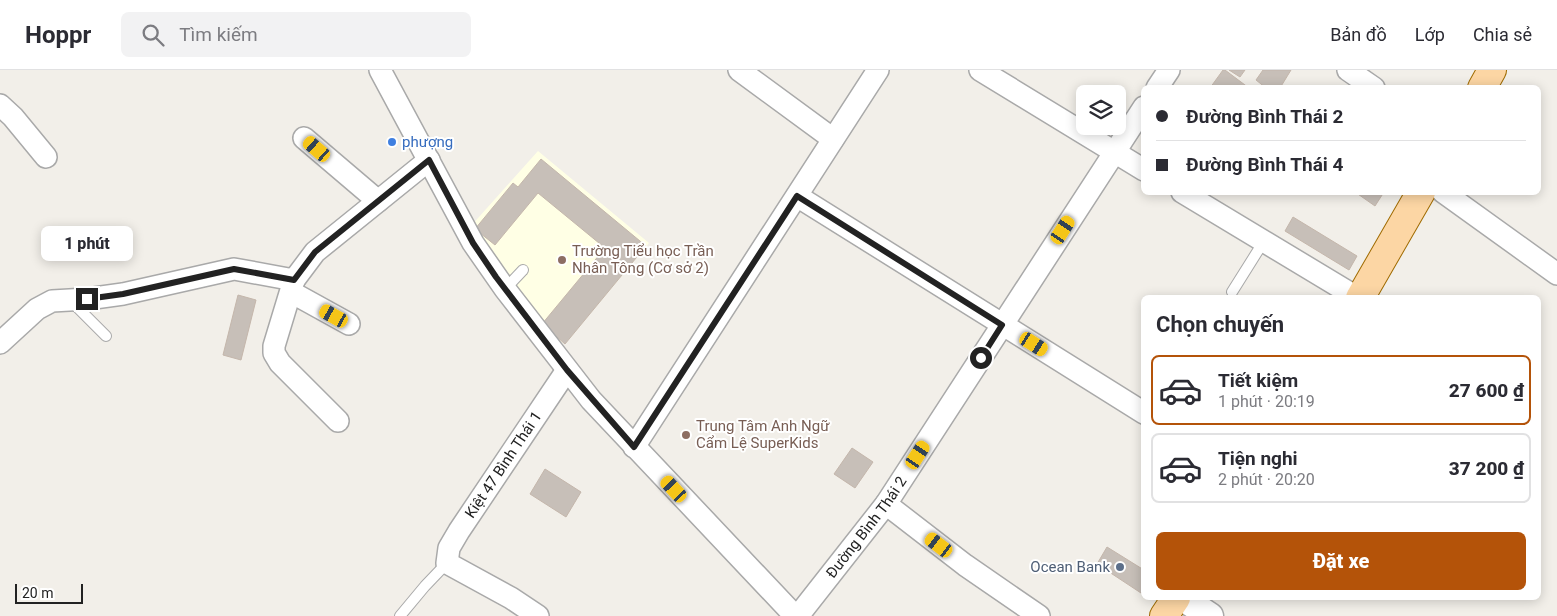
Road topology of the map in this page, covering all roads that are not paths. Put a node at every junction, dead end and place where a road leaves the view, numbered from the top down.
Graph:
1 (380, 70) edge
2 (739, 70) edge
3 (878, 70) edge
4 (980, 70) edge
5 (1168, 70) edge
6 (1348, 70) edge
7 (1492, 70) edge
8 (1159, 85) edge
9 (1370, 85) edge
10 (1484, 85) edge
11 (0, 105) edge
12 (1141, 110) edge
13 (304, 138) dead end
14 (833, 139) junction
15 (1113, 152) junction
16 (46, 157) dead end
17 (429, 160) junction
18 (1141, 168) edge
19 (1187, 195) edge
20 (1419, 195) edge
21 (1447, 195) edge
22 (797, 196) junction
23 (378, 201) junction
24 (1264, 241) junction
25 (523, 270) dead end
26 (1557, 274) edge
27 (293, 286) junction
28 (505, 290) junction
29 (1232, 292) dead end
30 (1354, 295) edge
31 (1361, 295) edge
32 (70, 300) junction
33 (349, 324) dead end
34 (1002, 325) junction
35 (106, 336) dead end
36 (0, 343) edge
37 (567, 370) junction
38 (1141, 411) edge
39 (338, 421) dead end
40 (634, 447) junction
41 (886, 504) junction
42 (447, 563) junction
43 (1175, 600) edge
44 (1186, 600) edge
45 (400, 616) edge
46 (538, 616) edge
47 (796, 616) edge
48 (1040, 616) edge
49 (1164, 616) edge
50 (1210, 616) edge

1 - 17 street
2 - 14 street
3 - 14 street
4 - 15 street
5 - 8 street
6 - 9 street
7 - 10 main road
11 - 16 street
12 - 15 street, Đường Bình Thái 2
13 - 23 street
14 - 22 street
15 - 18 street
15 - 34 street, Đường Bình Thái 2
17 - 23 street
17 - 28 street
19 - 24 street
20 - 31 main road
21 - 26 street
22 - 34 street
22 - 40 street
23 - 27 street
24 - 29 lane
24 - 30 street
25 - 28 lane
27 - 32 street
27 - 33 street
27 - 39 street
28 - 37 street
32 - 35 lane
32 - 36 street
34 - 38 street
34 - 41 street, Đường Bình Thái 2
37 - 40 street
37 - 42 street, Kiệt 47 Bình Thái 1
40 - 47 street
41 - 47 street, Đường Bình Thái 2
41 - 48 street
42 - 45 lane
42 - 46 street
43 - 49 main road
44 - 50 street

